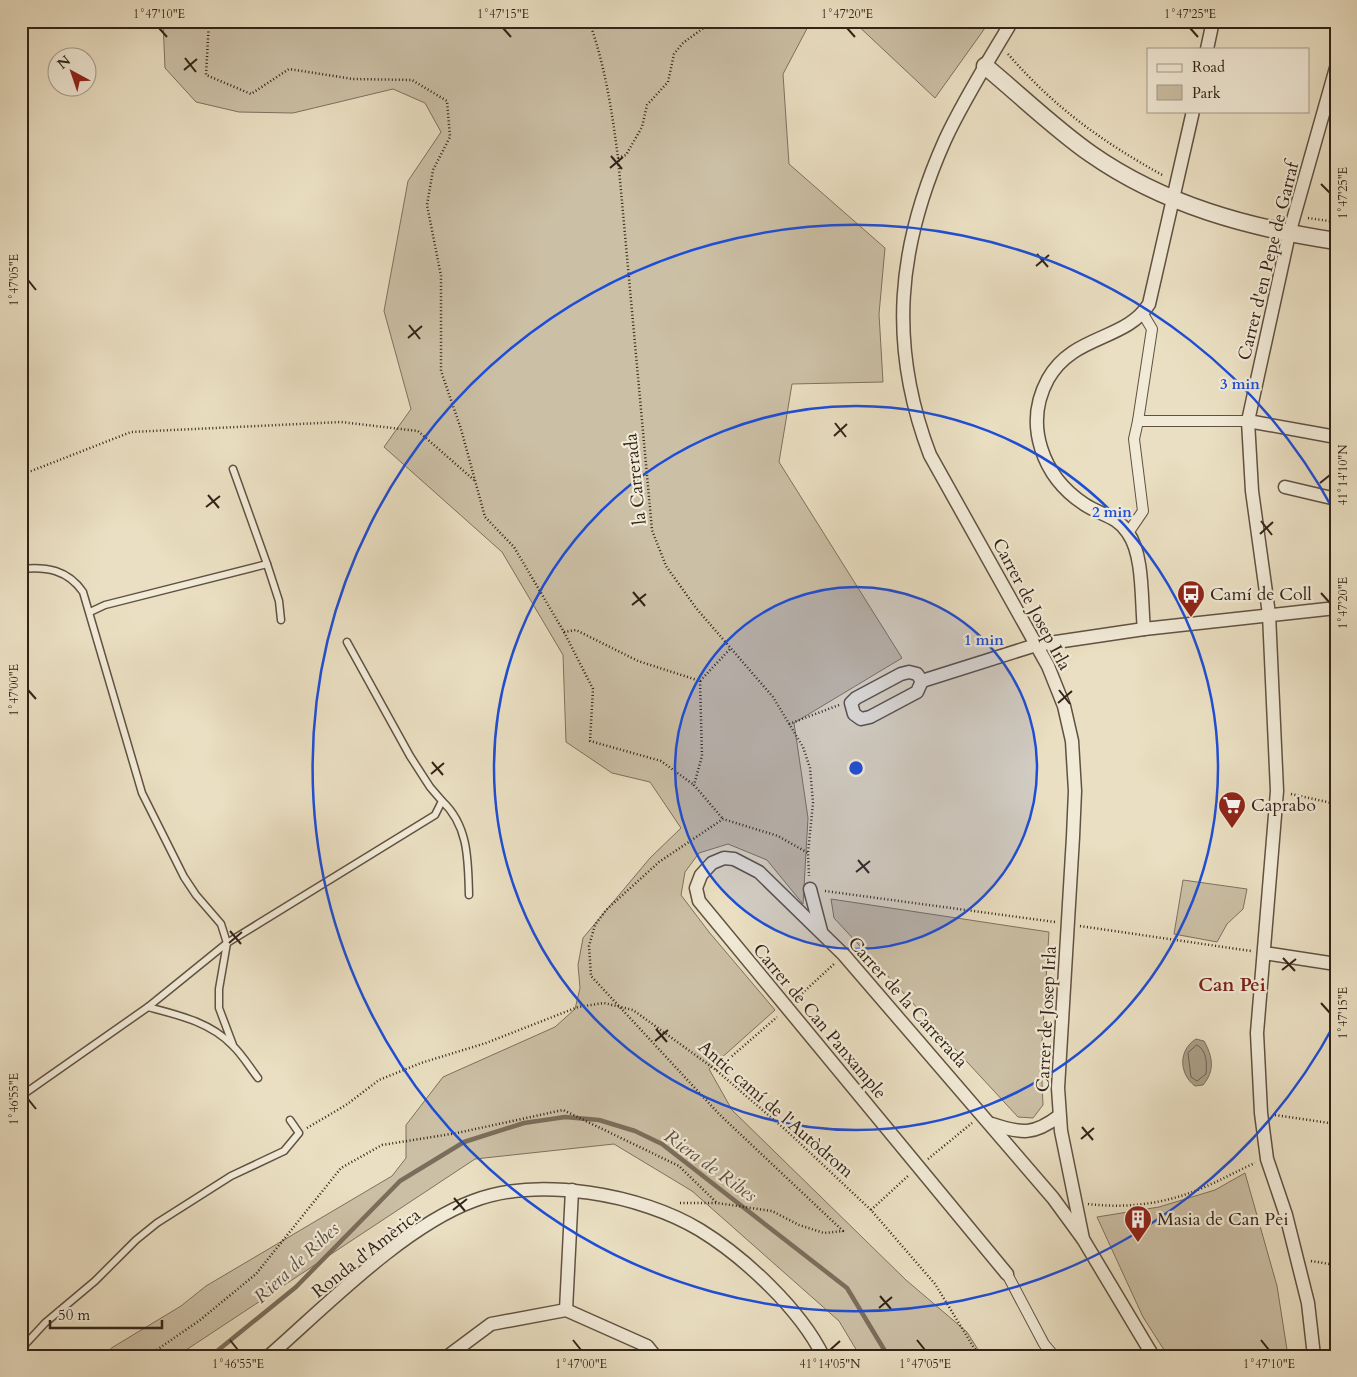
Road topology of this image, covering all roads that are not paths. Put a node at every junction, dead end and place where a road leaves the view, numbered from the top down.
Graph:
1 (1012, 21) edge
2 (1213, 21) edge
3 (1207, 48) edge
4 (986, 66) junction
5 (1336, 68) edge
6 (1193, 112) edge
7 (1173, 200) junction
8 (1289, 234) junction
9 (1336, 241) edge
10 (1143, 314) junction
11 (1248, 421) junction
12 (1138, 422) junction
13 (1336, 437) edge
14 (233, 470) dead end
15 (1285, 487) dead end
16 (1336, 499) edge
17 (1128, 533) junction
18 (267, 564) junction
19 (21, 569) edge
20 (1336, 608) edge
21 (90, 612) junction
22 (1269, 614) junction
23 (281, 620) dead end
24 (1144, 629) junction
25 (347, 642) dead end
26 (1036, 645) junction
27 (922, 680) junction
28 (442, 801) junction
29 (810, 889) road end
30 (469, 895) dead end
31 (794, 907) joint
32 (822, 933) junction
33 (226, 943) junction
34 (1264, 953) junction
35 (1336, 964) edge
36 (148, 1007) junction
37 (233, 1045) junction
38 (258, 1078) dead end
39 (21, 1096) edge
40 (1059, 1116) junction
41 (290, 1120) dead end
42 (992, 1124) junction
43 (572, 1190) junction
44 (1083, 1239) junction
45 (1007, 1274) joint
46 (566, 1310) junction
47 (21, 1349) edge
48 (648, 1353) edge
49 (452, 1354) edge
50 (269, 1356) edge
51 (823, 1356) edge
52 (1054, 1356) edge
53 (1153, 1356) edge
54 (1314, 1356) edge

1 - 4 street, Carrer de Josep Irla
2 - 3 street
4 - 7 street
4 - 26 street, Carrer de Josep Irla
5 - 8 street, Carrer d'en Pepe de Garraf
6 - 7 street
7 - 8 street
7 - 10 street
8 - 9 street
8 - 11 street, Carrer d'en Pepe de Garraf
10 - 12 street
10 - 17 street
11 - 12 street
11 - 13 street
11 - 22 street, Carrer d'en Pepe de Garraf
12 - 17 street
14 - 18 lane
15 - 16 street
17 - 24 street
18 - 21 lane
18 - 23 lane
19 - 21 lane
20 - 22 street
21 - 33 lane
22 - 24 street
22 - 34 street, Carrer d'en Pepe de Garraf
24 - 26 street
25 - 28 lane
26 - 27 street
26 - 40 street, Carrer de Josep Irla
27 - 27 street
28 - 30 lane
28 - 33 lane
29 - 32 street
31 - 32 street, Carrer de la Carrerada
31 - 45 street, Carrer de Can Panxample
32 - 42 street, Carrer de la Carrerada
33 - 36 lane
33 - 37 lane
34 - 35 street
34 - 54 street, Carrer d'en Pepe de Garraf
36 - 37 lane
36 - 39 lane
37 - 38 lane
40 - 42 street
40 - 44 street, Carrer de Josep Irla
41 - 47 lane
42 - 44 street, Carrer de la Carrerada
43 - 46 street
43 - 50 street, Ronda d'Amèrica
43 - 51 street, Ronda d'Amèrica
44 - 53 street, Carrer de la Carrerada
45 - 52 street
46 - 48 street
46 - 49 street

